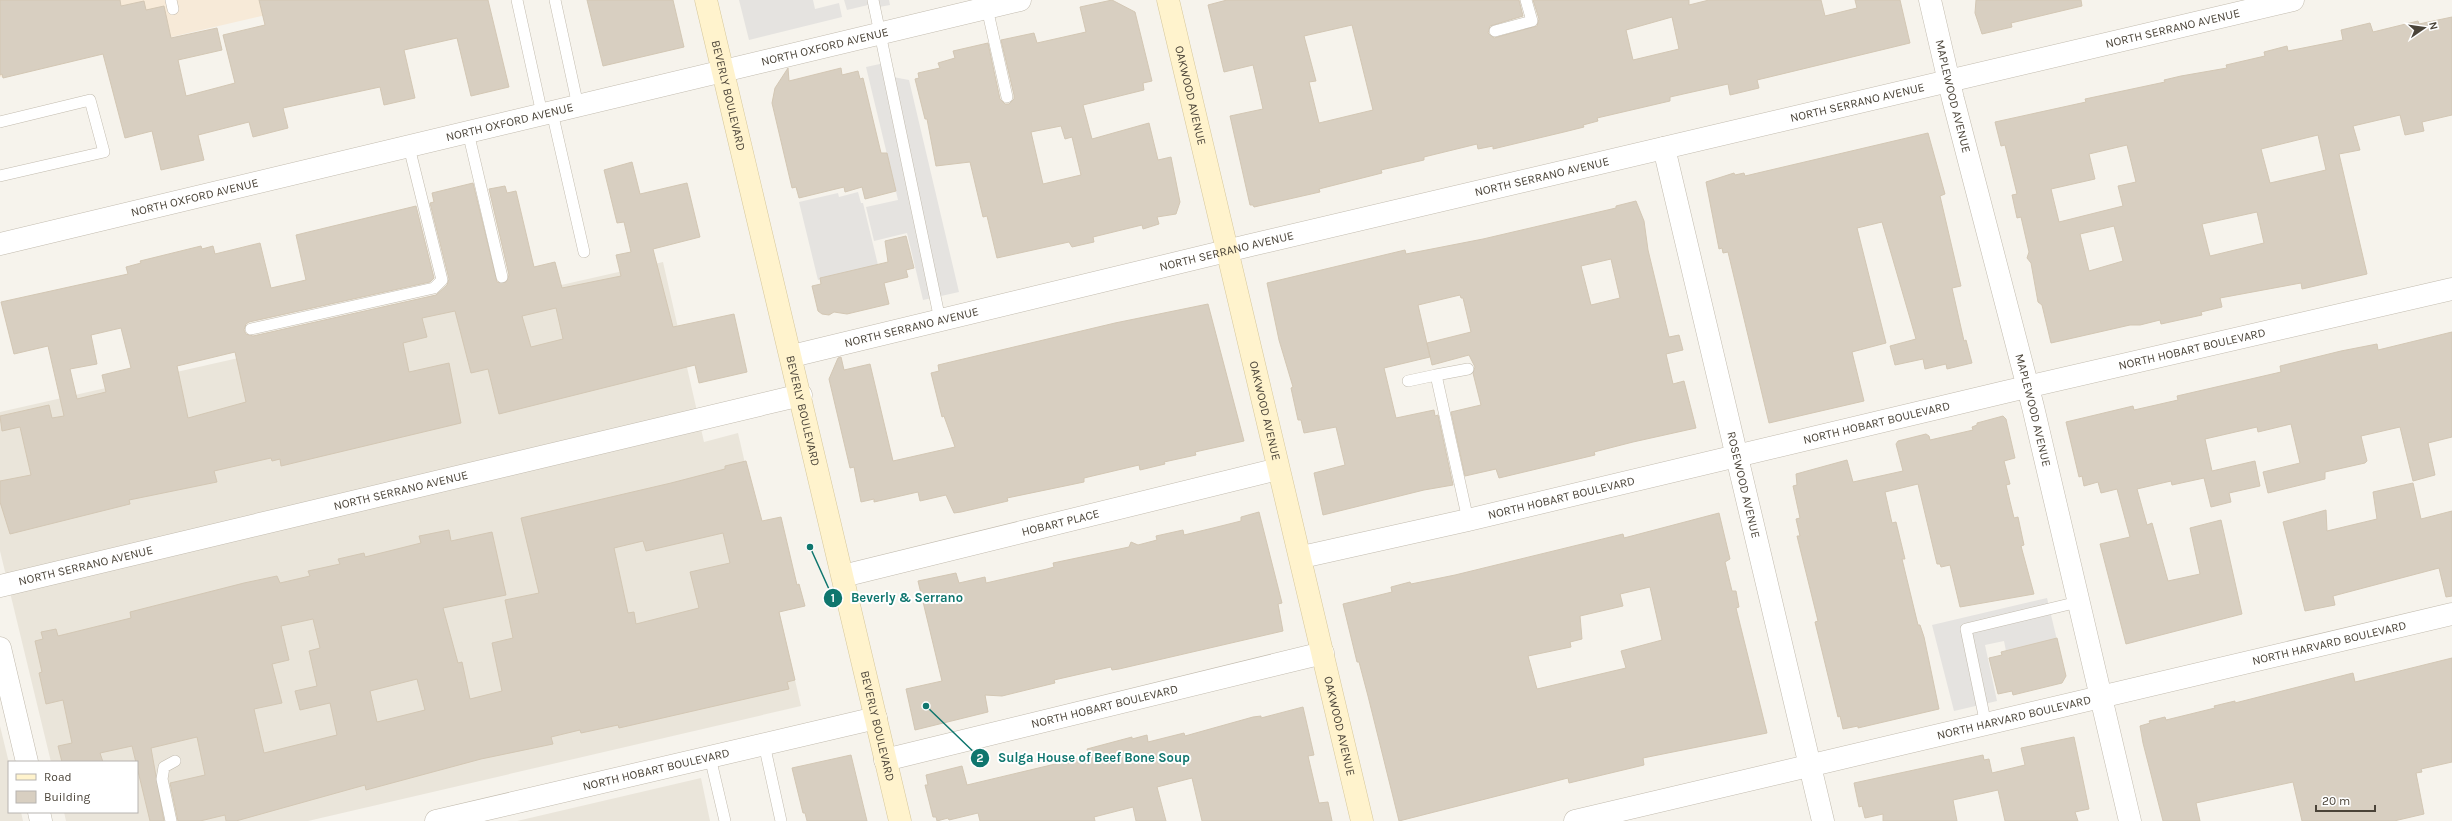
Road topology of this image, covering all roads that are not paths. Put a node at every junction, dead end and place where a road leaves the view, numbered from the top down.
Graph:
1 (517, 0) edge
2 (555, 0) edge
3 (706, 0) edge
4 (873, 0) edge
5 (1020, 0) edge
6 (1168, 0) edge
7 (1526, 0) edge
8 (1930, 0) edge
9 (2293, 0) edge
10 (987, 8) junction
11 (1495, 31) dead end
12 (879, 34) junction
13 (724, 72) junction
14 (1949, 82) junction
15 (1007, 97) dead end
16 (578, 106) junction
17 (547, 113) junction
18 (0, 122) edge
19 (468, 132) junction
20 (410, 147) junction
21 (1664, 148) junction
22 (0, 176) edge
23 (0, 244) edge
24 (1226, 250) junction
25 (584, 252) dead end
26 (502, 277) dead end
27 (2452, 288) edge
28 (940, 320) junction
29 (251, 329) dead end
30 (792, 356) junction
31 (1468, 369) dead end
32 (1436, 375) junction
33 (1408, 381) dead end
34 (2028, 386) junction
35 (801, 395) junction
36 (1738, 456) junction
37 (1278, 469) junction
38 (1468, 520) junction
39 (1302, 557) junction
40 (843, 576) junction
41 (0, 586) edge
42 (2078, 602) junction
43 (2452, 614) edge
44 (0, 648) edge
45 (1323, 653) junction
46 (2100, 695) junction
47 (876, 718) junction
48 (1986, 725) junction
49 (764, 744) junction
50 (710, 757) junction
51 (885, 760) junction
52 (27, 761) edge
53 (175, 761) dead end
54 (1810, 765) junction
55 (171, 821) edge
56 (436, 821) edge
57 (725, 821) edge
58 (782, 821) edge
59 (900, 821) edge
60 (1362, 821) edge
61 (1575, 821) edge
62 (1823, 821) edge
63 (2130, 821) edge

1 - 17 lane
2 - 16 lane
3 - 13 main road, BEVERLY BOULEVARD
4 - 12 lane
5 - 10 street, NORTH OXFORD AVENUE
6 - 24 main road, OAKWOOD AVENUE
7 - 11 lane
8 - 14 street, MAPLEWOOD AVENUE
9 - 14 street, NORTH SERRANO AVENUE
10 - 12 street, NORTH OXFORD AVENUE
10 - 15 lane
12 - 13 street, NORTH OXFORD AVENUE
12 - 28 lane
13 - 16 street, NORTH OXFORD AVENUE
13 - 30 main road, BEVERLY BOULEVARD
14 - 21 street, NORTH SERRANO AVENUE
14 - 34 street, MAPLEWOOD AVENUE
16 - 17 street, NORTH OXFORD AVENUE
17 - 19 street, NORTH OXFORD AVENUE
17 - 25 lane
18 - 22 lane
19 - 20 street, NORTH OXFORD AVENUE
19 - 26 lane
20 - 23 street, NORTH OXFORD AVENUE
20 - 29 lane
21 - 24 street, NORTH SERRANO AVENUE
21 - 36 street, ROSEWOOD AVENUE
24 - 28 street, NORTH SERRANO AVENUE
24 - 37 main road, OAKWOOD AVENUE
27 - 34 street, NORTH HOBART BOULEVARD
28 - 30 street, NORTH SERRANO AVENUE
30 - 35 main road, BEVERLY BOULEVARD
31 - 32 lane
32 - 33 lane
32 - 38 lane
34 - 36 street, NORTH HOBART BOULEVARD
34 - 42 street, MAPLEWOOD AVENUE
35 - 40 main road, BEVERLY BOULEVARD
35 - 41 street, NORTH SERRANO AVENUE
36 - 38 street, NORTH HOBART BOULEVARD
36 - 54 street, ROSEWOOD AVENUE
37 - 39 main road, OAKWOOD AVENUE
37 - 40 street, HOBART PLACE
38 - 39 street, NORTH HOBART BOULEVARD
39 - 45 main road, OAKWOOD AVENUE
40 - 47 main road, BEVERLY BOULEVARD
42 - 46 street, MAPLEWOOD AVENUE
42 - 48 lane
43 - 46 street, NORTH HARVARD BOULEVARD
44 - 52 street
45 - 51 street, NORTH HOBART BOULEVARD
45 - 60 main road, OAKWOOD AVENUE
46 - 48 street, NORTH HARVARD BOULEVARD
46 - 63 street, MAPLEWOOD AVENUE
47 - 49 street, NORTH HOBART BOULEVARD
47 - 51 main road, BEVERLY BOULEVARD
48 - 54 street, NORTH HARVARD BOULEVARD
49 - 50 street, NORTH HOBART BOULEVARD
49 - 58 lane
50 - 56 street, NORTH HOBART BOULEVARD
50 - 57 lane
51 - 59 main road, BEVERLY BOULEVARD
53 - 55 lane
54 - 61 street, NORTH HARVARD BOULEVARD
54 - 62 street, ROSEWOOD AVENUE

